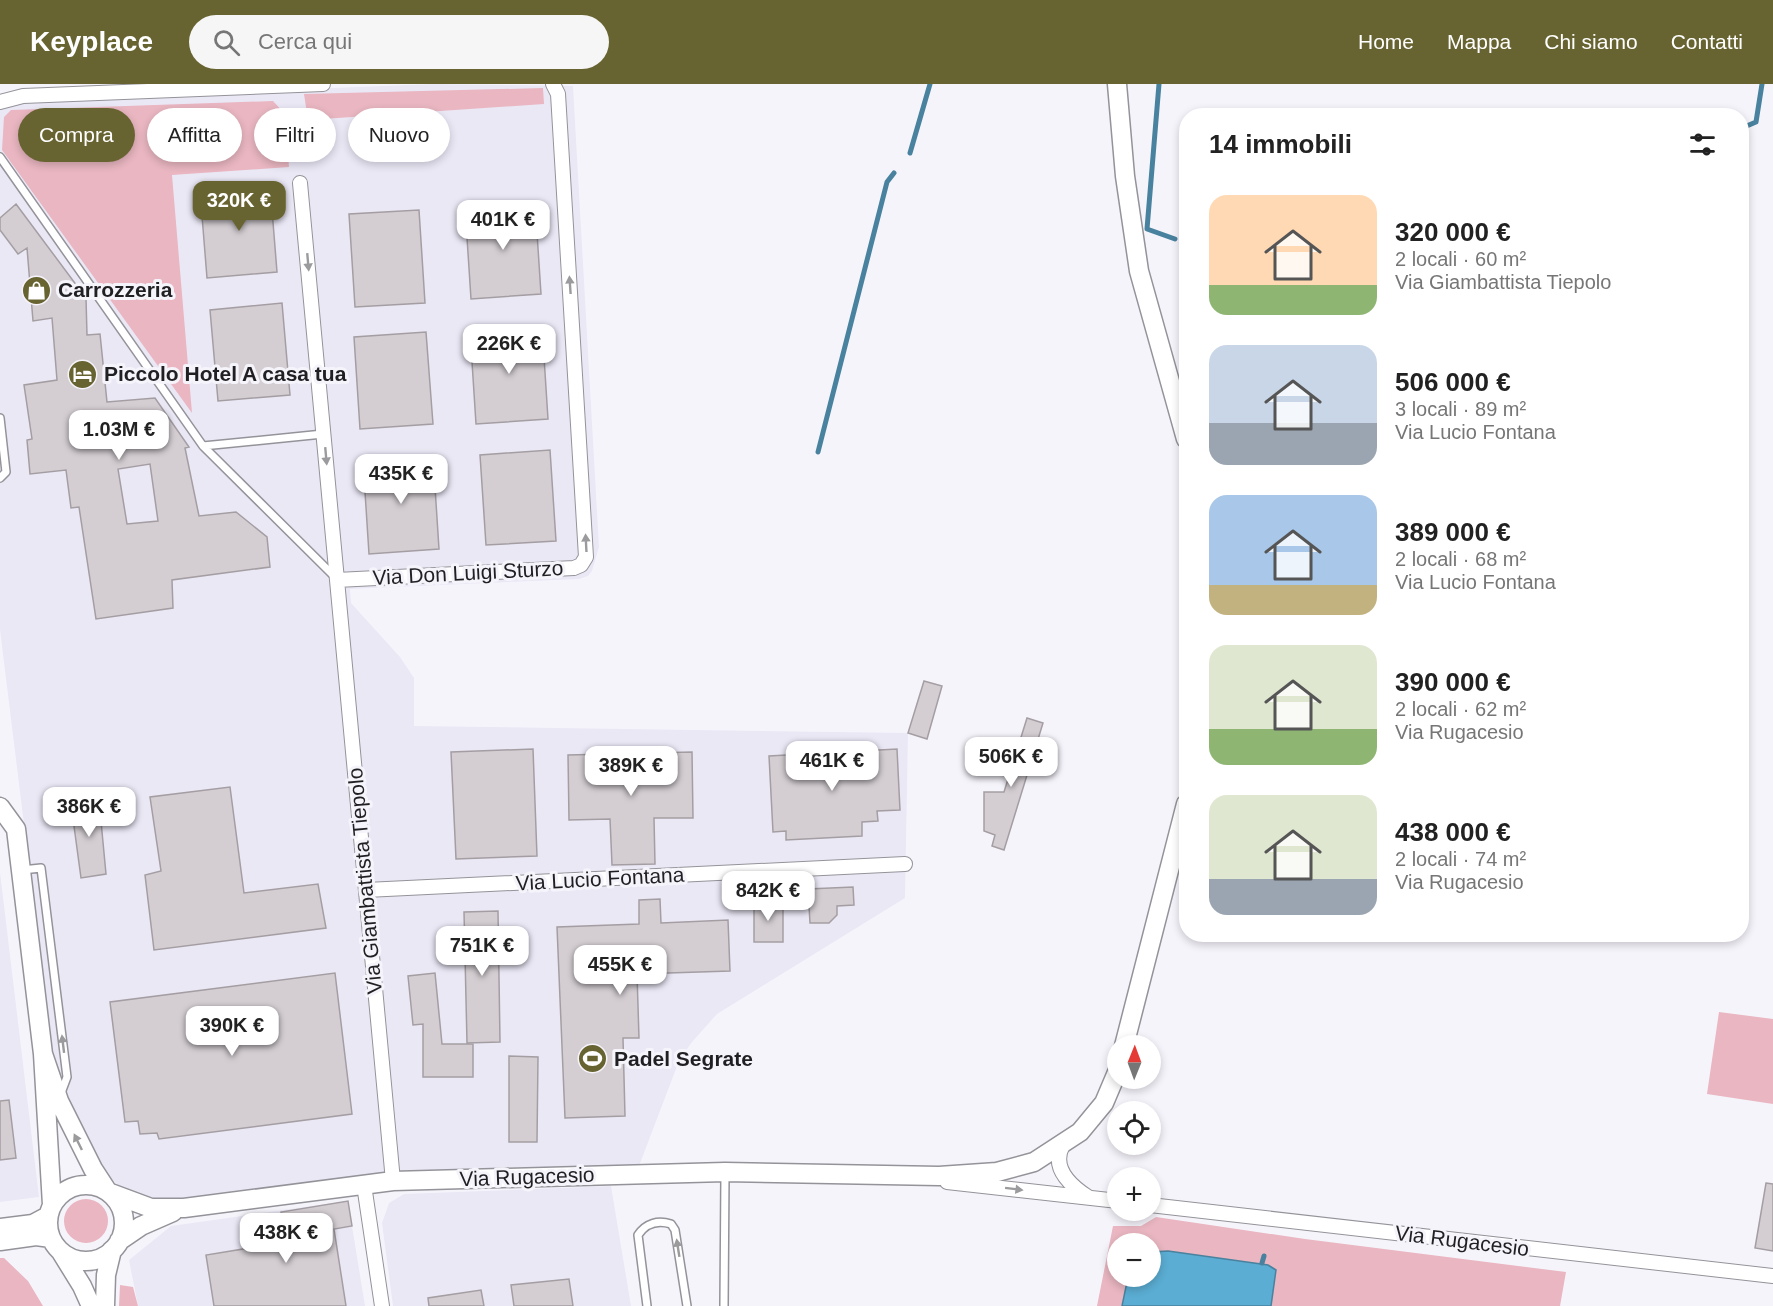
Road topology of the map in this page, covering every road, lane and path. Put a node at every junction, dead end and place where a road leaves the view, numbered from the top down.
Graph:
1 (323, 84) edge
2 (553, 84) edge
3 (1118, 84) edge
4 (0, 93) edge
5 (23, 96) junction
6 (0, 102) edge
7 (0, 157) edge
8 (300, 183) dead end
9 (1179, 414) edge
10 (0, 418) edge
11 (324, 434) junction
12 (203, 446) junction
13 (0, 478) edge
14 (338, 580) junction
15 (0, 807) edge
16 (1179, 831) edge
17 (905, 864) dead end
18 (21, 870) junction
19 (366, 890) junction
20 (46, 907) junction
21 (25, 909) junction
22 (1127, 1035) edge
23 (43, 1054) junction
24 (1110, 1089) edge
25 (59, 1101) junction
26 (1061, 1154) junction
27 (725, 1172) junction
28 (872, 1174) junction
29 (393, 1181) junction
30 (364, 1185) junction
31 (108, 1192) junction
32 (1104, 1200) edge
33 (1161, 1206) edge
34 (184, 1208) junction
35 (50, 1210) junction
36 (0, 1228) edge
37 (0, 1241) edge
38 (56, 1244) junction
39 (116, 1246) junction
40 (1773, 1276) edge
41 (91, 1306) edge
42 (105, 1306) edge
43 (382, 1306) edge
44 (647, 1306) edge
45 (687, 1306) edge
46 (724, 1306) edge

1 - 5 street
14 -> 2 street, Via Don Luigi Sturzo
3 - 9 main road
4 - 5 street
5 - 6 street
7 - 12 lane
8 -> 11 street, Via Giambattista Tiepolo
10 - 13 lane
11 - 12 lane
11 -> 14 street, Via Giambattista Tiepolo
12 - 14 lane
14 - 19 street, Via Giambattista Tiepolo
15 - 18 main road
16 - 22 main road
17 - 19 street, Via Lucio Fontana
18 - 20 lane
18 - 21 main road
19 - 29 street, Via Giambattista Tiepolo
20 - 21 lane
25 -> 20 lane
21 - 23 main road
23 - 25 main road
23 - 35 main road
24 - 26 main road, Via Rugacesio
31 -> 25 main road
26 - 28 main road, Via Rugacesio
26 - 32 street
27 - 28 main road, Via Rugacesio
27 - 29 main road, Via Rugacesio
27 - 46 lane
28 -> 32 street
29 - 30 main road, Via Rugacesio
30 - 34 main road, Via Rugacesio
30 - 43 street
31 - 34 main road, Via Rugacesio
31 - 35 main road
31 - 39 main road
33 - 40 street, Via Rugacesio
34 - 39 main road, Via Rugacesio
35 - 36 main road
35 - 38 main road
37 - 38 main road
38 - 39 main road
38 - 41 main road
39 - 42 main road
45 -> 44 lane

